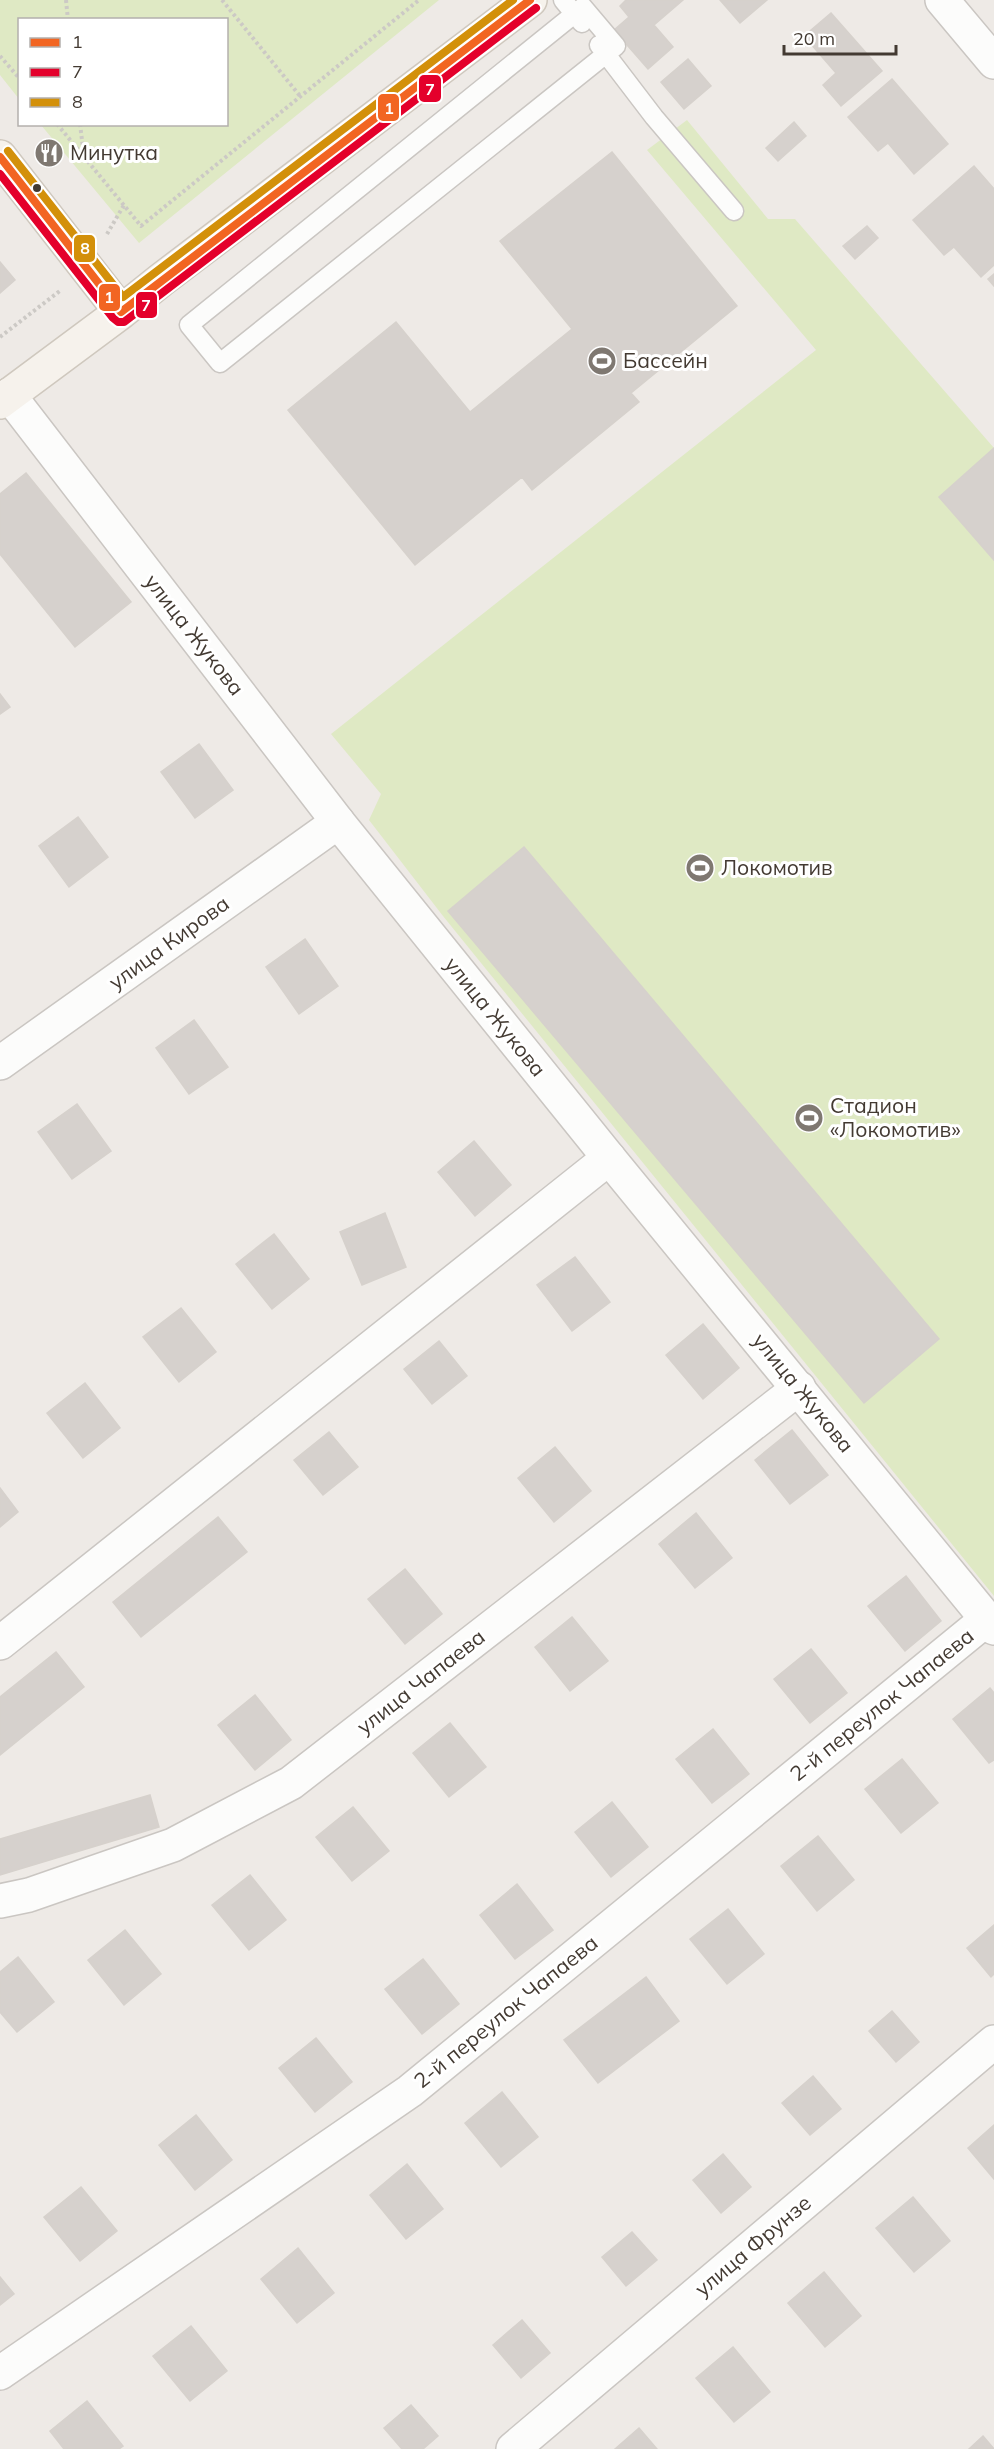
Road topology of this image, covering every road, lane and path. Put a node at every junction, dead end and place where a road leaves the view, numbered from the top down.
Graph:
1 (66, 0) edge
2 (222, 0) edge
3 (419, 0) edge
4 (530, 0) edge
5 (942, 0) edge
6 (569, 7) edge
7 (68, 18) edge
8 (604, 53) junction
9 (0, 56) edge
10 (994, 62) edge
11 (18, 77) edge
12 (300, 96) junction
13 (59, 126) edge
14 (80, 126) edge
15 (84, 157) junction
16 (0, 158) edge
17 (734, 211) dead end
18 (122, 312) junction
19 (4, 399) edge
20 (338, 822) junction
21 (0, 1063) edge
22 (609, 1158) junction
23 (799, 1388) junction
24 (990, 1624) edge
25 (0, 1642) edge
26 (0, 1901) edge
27 (994, 2043) edge
28 (0, 2373) edge
29 (513, 2449) edge

1 - 7 path
2 - 12 path
3 - 12 path
4 - 18 main road
5 - 10 street
6 - 8 lane
6 - 8 lane
8 - 17 lane
9 - 11 path
12 - 15 path
13 - 15 path
14 - 15 path
16 - 18 main road
18 - 19 main road
19 - 20 street, улица Жукова
20 - 21 street, улица Кирова
20 - 22 street, улица Жукова
22 - 23 street, улица Жукова
22 - 25 street
23 - 24 street, улица Жукова
23 - 26 street, улица Чапаева
24 - 28 street, 2-й переулок Чапаева
27 - 29 street, улица Фрунзе

